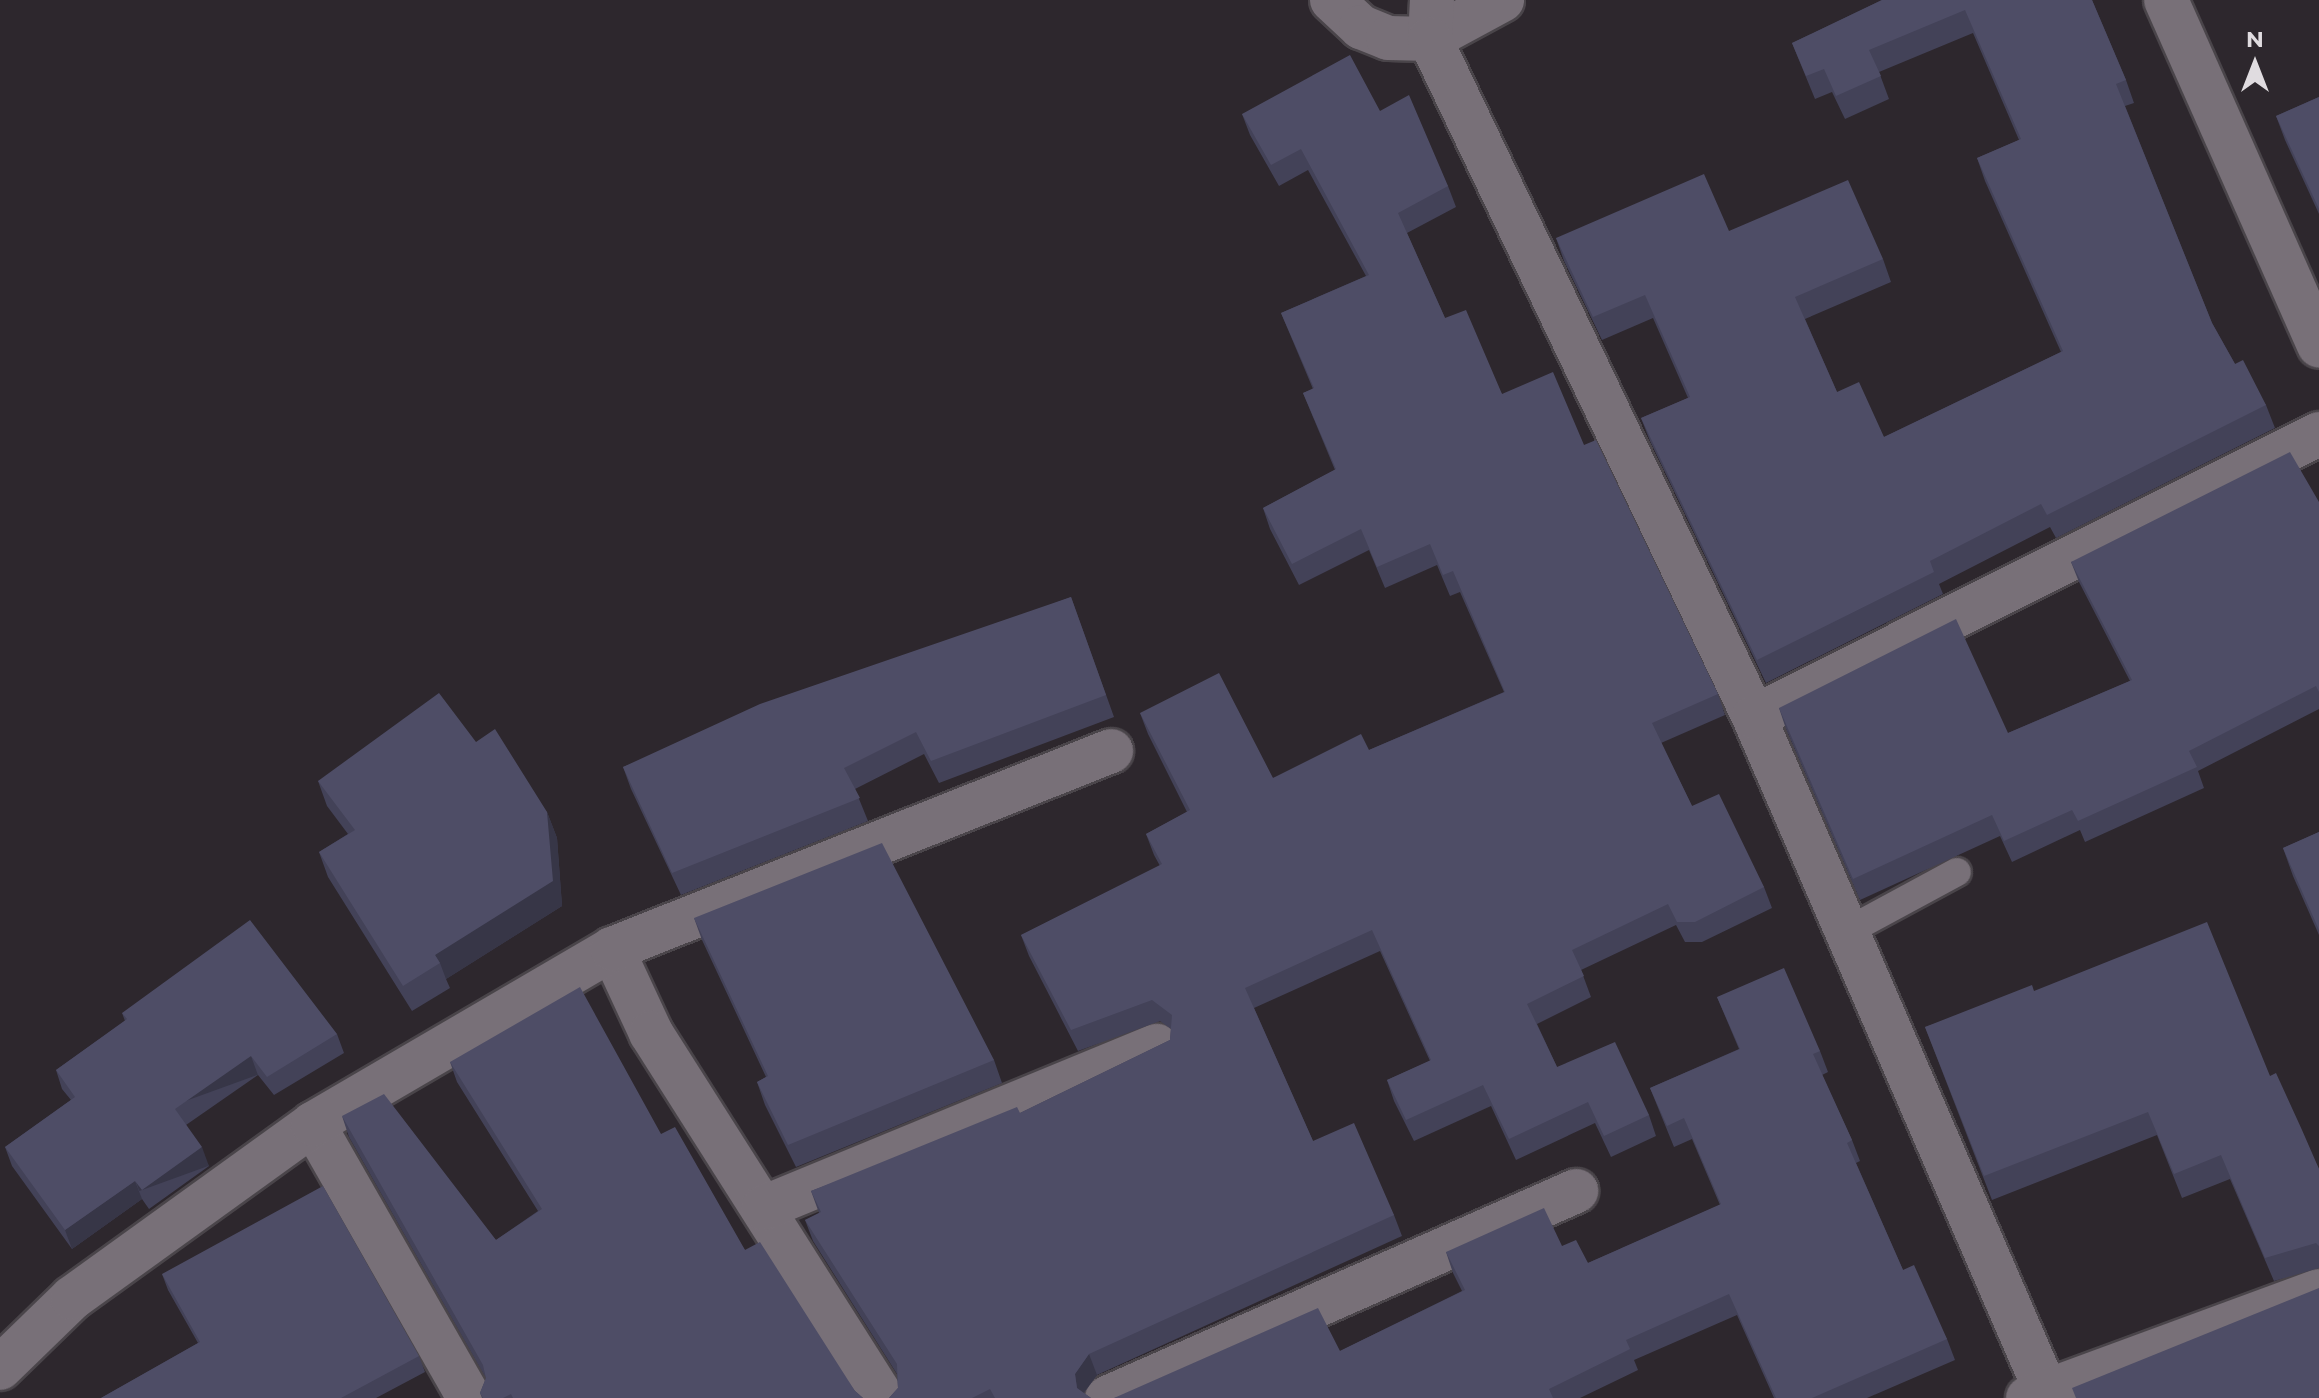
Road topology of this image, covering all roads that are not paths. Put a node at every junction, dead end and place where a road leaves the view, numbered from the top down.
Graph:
1 (1332, 0) edge
2 (1502, 0) edge
3 (2166, 0) edge
4 (1431, 19) edge
5 (2319, 346) edge
6 (2319, 434) edge
7 (1754, 717) junction
8 (1111, 751) dead end
9 (1957, 872) dead end
10 (1846, 932) junction
11 (612, 949) junction
12 (1157, 1046) edge
13 (313, 1124) junction
14 (1576, 1191) dead end
15 (763, 1208) junction
16 (2319, 1291) edge
17 (5, 1351) edge
18 (2041, 1396) edge
19 (469, 1398) edge
20 (883, 1398) edge
21 (1107, 1398) edge

1 - 4 street
2 - 4 street
3 - 5 street
4 - 7 street
6 - 7 street
7 - 10 street
8 - 11 street
9 - 10 lane
10 - 18 street
11 - 13 street
11 - 15 street
12 - 15 street
13 - 17 street
13 - 19 street
14 - 21 street
15 - 20 street
16 - 18 street

